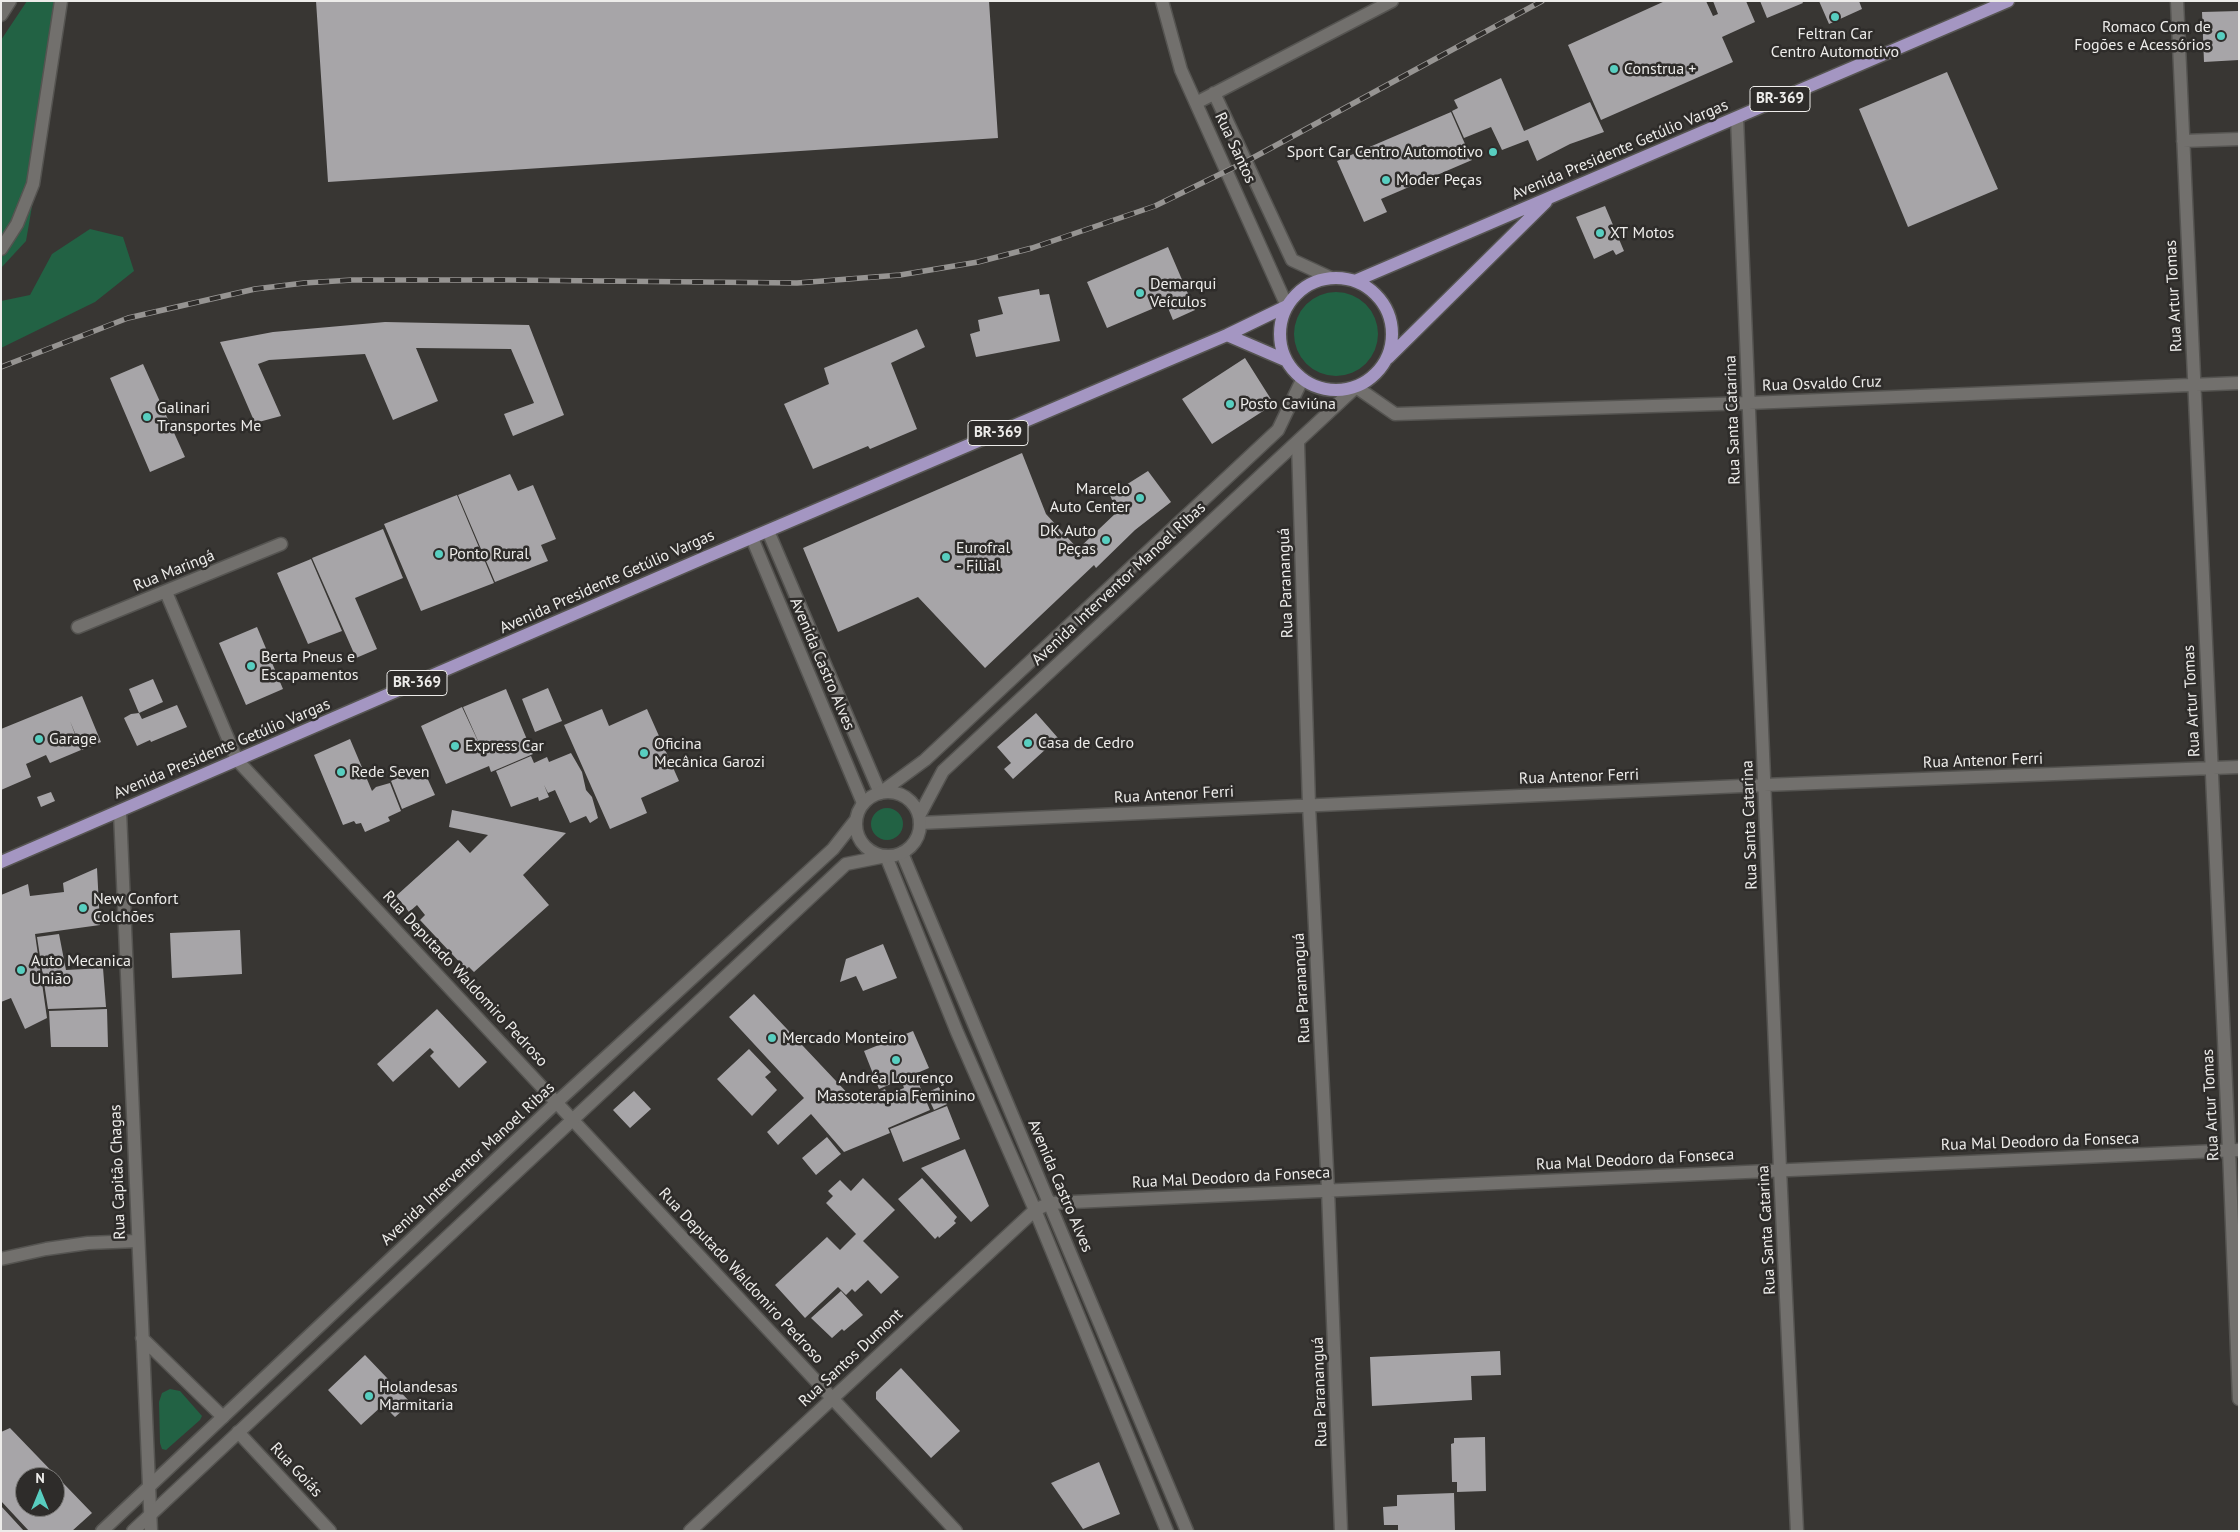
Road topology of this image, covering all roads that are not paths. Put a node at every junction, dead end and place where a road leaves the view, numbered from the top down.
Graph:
1 (10, 1) edge
2 (61, 1) edge
3 (1162, 1) edge
4 (2008, 1) edge
5 (2176, 1) edge
6 (1384, 3) edge
7 (1, 15) edge
8 (1214, 94) junction
9 (1196, 103) junction
10 (1737, 118) junction
11 (2239, 139) edge
12 (2183, 141) junction
13 (1552, 197) junction
14 (1, 249) edge
15 (1331, 278) junction
16 (1355, 281) junction
17 (1286, 306) junction
18 (1227, 335) junction
19 (1285, 360) junction
20 (1386, 360) junction
21 (1302, 380) junction
22 (2239, 383) edge
23 (2195, 385) junction
24 (1356, 387) junction
25 (1749, 403) junction
26 (1298, 443) junction
27 (768, 531) junction
28 (752, 538) junction
29 (281, 544) dead end
30 (166, 592) junction
31 (78, 627) dead end
32 (1038, 656) junction
33 (1052, 668) junction
34 (237, 760) junction
35 (2239, 767) edge
36 (2212, 768) junction
37 (1764, 785) junction
38 (880, 793) junction
39 (863, 803) junction
40 (1309, 805) junction
41 (120, 812) junction
42 (919, 820) junction
43 (855, 821) junction
44 (902, 853) junction
45 (886, 856) junction
46 (1, 862) edge
47 (975, 1025) junction
48 (957, 1032) junction
49 (557, 1102) junction
50 (572, 1118) junction
51 (2234, 1150) edge
52 (1780, 1169) junction
53 (1328, 1190) junction
54 (1050, 1203) junction
55 (1035, 1210) junction
56 (137, 1241) junction
57 (1, 1258) edge
58 (142, 1338) junction
59 (1130, 1397) junction
60 (832, 1398) junction
61 (2239, 1399) edge
62 (1115, 1404) junction
63 (222, 1417) junction
64 (238, 1432) junction
65 (150, 1486) junction
66 (150, 1515) junction
67 (102, 1531) edge
68 (133, 1531) edge
69 (151, 1531) edge
70 (330, 1531) edge
71 (690, 1531) edge
72 (956, 1531) edge
73 (1167, 1531) edge
74 (1188, 1531) edge
75 (1341, 1531) edge
76 (1798, 1531) edge

1 - 7 street
2 - 14 street
3 - 9 street, Rua Santos
4 - 10 main road, Avenida Presidente Getúlio Vargas / BR-369
5 - 12 street, Rua Artur Tomas
6 - 8 street
8 - 9 street
8 - 15 street
9 - 17 street, Rua Santos
10 - 13 main road, Avenida Presidente Getúlio Vargas / BR-369
10 - 25 street, Rua Santa Catarina
11 - 12 street
12 - 23 street, Rua Artur Tomas
13 - 16 main road, Avenida Presidente Getúlio Vargas / BR-369
13 - 20 main road, BR-369
15 - 16 main road, BR-369
15 - 17 main road, BR-369
16 - 20 main road, BR-369
17 - 18 main road, Avenida Presidente Getúlio Vargas / BR-369
17 - 19 main road, BR-369
18 - 19 main road, BR-369
18 - 27 main road, Avenida Presidente Getúlio Vargas / BR-369
19 - 21 main road, BR-369
20 - 24 main road, BR-369
21 - 24 main road, BR-369
21 - 32 street, Avenida Interventor Manoel Ribas
22 - 23 street, Rua Osvaldo Cruz
23 - 25 street, Rua Osvaldo Cruz
23 - 36 street, Rua Artur Tomas
24 - 25 street, Rua Osvaldo Cruz
24 - 26 street, Avenida Interventor Manoel Ribas
25 - 37 street, Rua Santa Catarina
26 - 33 street, Avenida Interventor Manoel Ribas
26 - 40 street, Rua Parananguá
27 - 28 main road, Avenida Presidente Getúlio Vargas / BR-369
27 - 38 street, Avenida Castro Alves
28 - 34 main road, Avenida Presidente Getúlio Vargas / BR-369
28 - 39 street, Avenida Castro Alves
29 - 30 street, Rua Maringá
30 - 31 street, Rua Maringá
30 - 34 street, Rua Deputado Waldomiro Pedroso
32 - 33 street
32 - 38 street, Avenida Interventor Manoel Ribas
33 - 42 street, Avenida Interventor Manoel Ribas
34 - 41 main road, Avenida Presidente Getúlio Vargas / BR-369
34 - 49 street, Rua Deputado Waldomiro Pedroso
35 - 36 street, Rua Antenor Ferri
36 - 37 street, Rua Antenor Ferri
36 - 51 street, Rua Artur Tomas
37 - 40 street, Rua Antenor Ferri
37 - 52 street, Rua Santa Catarina
38 - 39 street
38 - 42 street
39 - 43 street
40 - 42 street, Rua Antenor Ferri
40 - 53 street, Rua Parananguá
41 - 46 main road, Avenida Presidente Getúlio Vargas / BR-369
41 - 56 street, Rua Capitão Chagas
42 - 44 street
43 - 45 street
43 - 49 street, Avenida Interventor Manoel Ribas
44 - 45 street
44 - 47 street, Avenida Castro Alves
45 - 48 street, Avenida Castro Alves
45 - 50 street
47 - 48 street
47 - 54 street, Avenida Castro Alves
48 - 55 street, Avenida Castro Alves
49 - 50 street, Rua Deputado Waldomiro Pedroso
49 - 63 street, Avenida Interventor Manoel Ribas
50 - 60 street, Rua Deputado Waldomiro Pedroso
50 - 64 street
51 - 52 street, Rua Mal Deodoro da Fonseca
51 - 61 street, Rua Artur Tomas
52 - 53 street, Rua Mal Deodoro da Fonseca
52 - 76 street, Rua Santa Catarina
53 - 54 street, Rua Mal Deodoro da Fonseca
53 - 75 street, Rua Parananguá
54 - 55 street, Rua Mal Deodoro da Fonseca
54 - 59 street, Avenida Castro Alves
55 - 60 street, Rua Santos Dumont
55 - 62 street, Avenida Castro Alves
56 - 57 street
56 - 58 street, Rua Capitão Chagas
58 - 63 street
58 - 65 street, Rua Capitão Chagas
59 - 62 street
59 - 74 street, Avenida Castro Alves
60 - 71 street, Rua Santos Dumont
60 - 72 street, Rua Deputado Waldomiro Pedroso
62 - 73 street, Avenida Castro Alves
63 - 65 street, Avenida Interventor Manoel Ribas
64 - 66 street
64 - 70 street, Rua Goiás
65 - 66 street, Rua Capitão Chagas
65 - 67 street, Avenida Interventor Manoel Ribas
66 - 68 street
66 - 69 street, Rua Capitão Chagas

